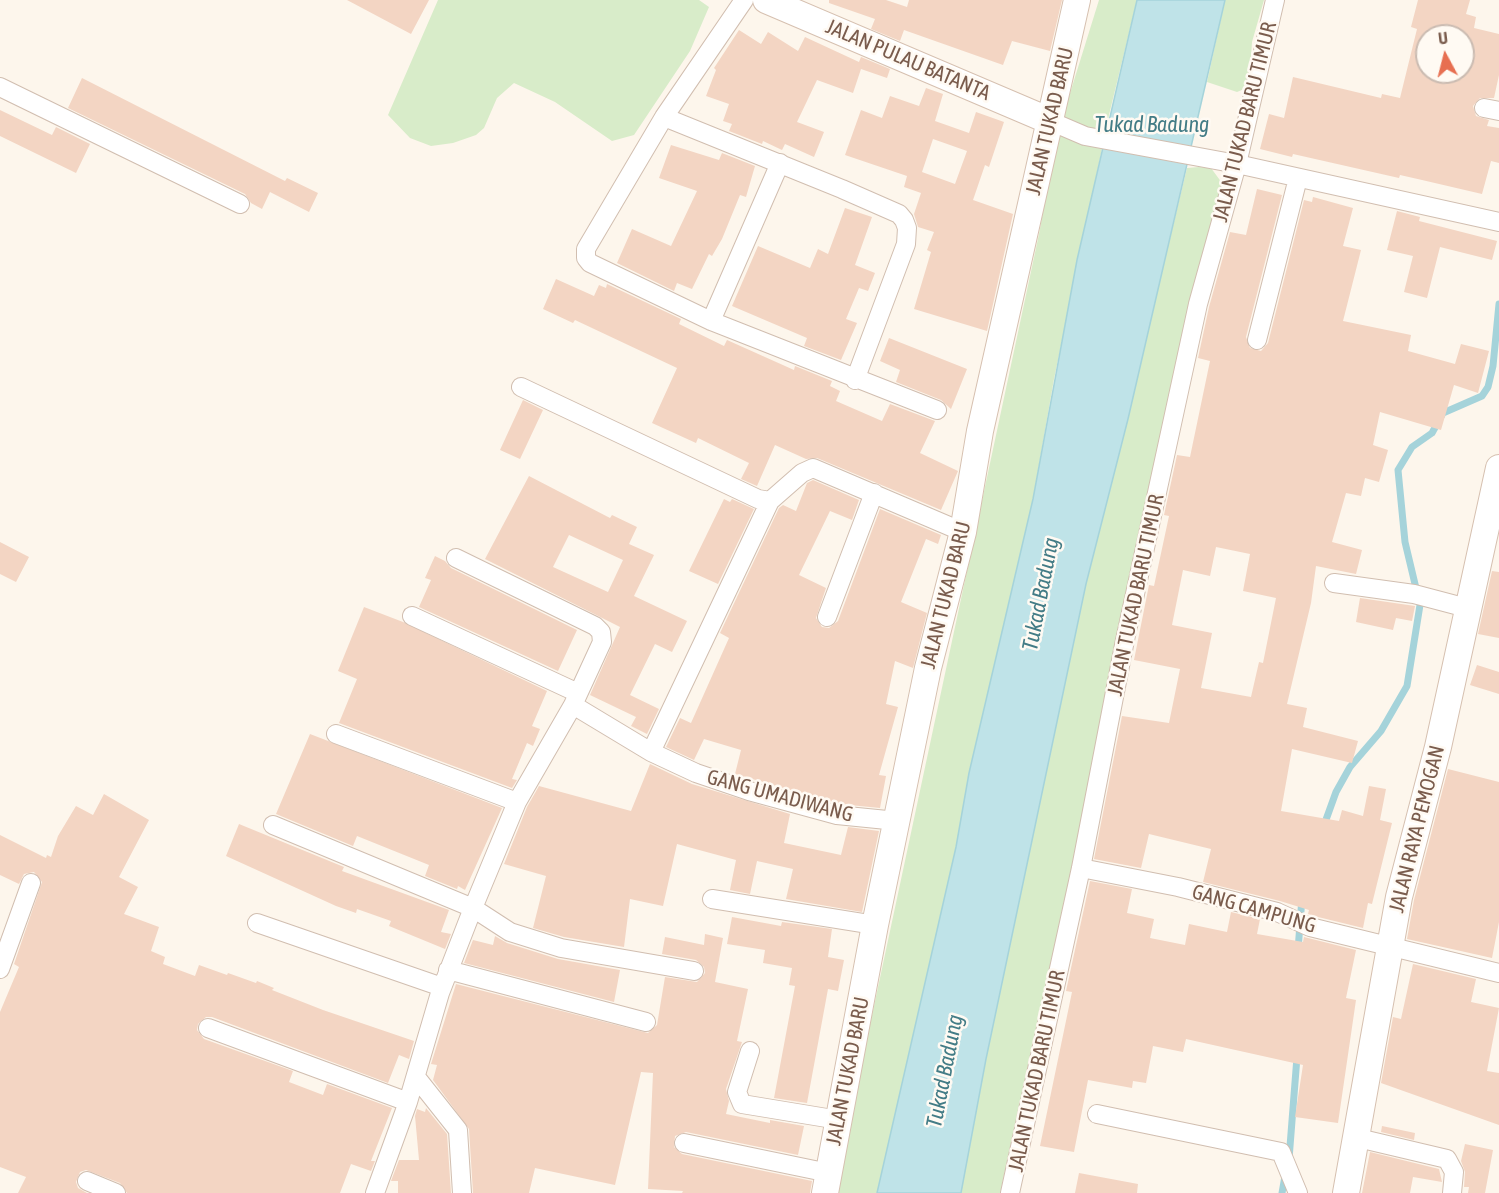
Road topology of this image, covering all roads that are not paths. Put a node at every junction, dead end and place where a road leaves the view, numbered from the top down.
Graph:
1 (744, 0) edge
2 (766, 0) edge
3 (1077, 0) edge
4 (1275, 0) edge
5 (0, 87) edge
6 (664, 117) junction
7 (1050, 121) junction
8 (780, 163) junction
9 (1237, 164) junction
10 (1298, 178) junction
11 (240, 204) dead end
12 (1495, 221) edge
13 (711, 321) junction
14 (1257, 340) dead end
15 (855, 380) junction
16 (521, 387) dead end
17 (937, 411) dead end
18 (1499, 468) edge
19 (874, 493) junction
20 (770, 501) junction
21 (963, 532) junction
22 (456, 558) dead end
23 (1334, 583) dead end
24 (1456, 605) junction
25 (412, 616) dead end
26 (827, 617) dead end
27 (576, 699) junction
28 (336, 734) dead end
29 (651, 752) junction
30 (517, 802) junction
31 (897, 821) junction
32 (273, 825) dead end
33 (1081, 868) junction
34 (31, 883) dead end
35 (712, 899) dead end
36 (474, 908) junction
37 (257, 923) dead end
38 (875, 925) junction
39 (1390, 946) junction
40 (0, 969) edge
41 (694, 971) dead end
42 (1499, 973) edge
43 (445, 979) junction
44 (646, 1022) dead end
45 (208, 1028) dead end
46 (750, 1051) dead end
47 (416, 1077) junction
48 (408, 1102) junction
49 (1097, 1114) dead end
50 (839, 1120) junction
51 (1358, 1138) junction
52 (684, 1143) dead end
53 (87, 1181) dead end
54 (827, 1183) edge
55 (116, 1193) edge
56 (375, 1193) edge
57 (462, 1193) edge
58 (1010, 1193) edge
59 (1298, 1193) edge
60 (1346, 1193) edge
61 (1452, 1193) edge

1 - 6 street
2 - 7 street, JALAN PULAU BATANTA
3 - 7 street, JALAN TUKAD BARU
4 - 9 street, JALAN TUKAD BARU TIMUR
5 - 11 street
6 - 8 street
6 - 13 street
7 - 9 street
7 - 21 street, JALAN TUKAD BARU
8 - 13 street
8 - 15 street
9 - 10 street
9 - 33 street, JALAN TUKAD BARU TIMUR
10 - 12 street
10 - 14 street
13 - 15 street
15 - 17 street
16 - 20 street
18 - 24 street, JALAN RAYA PEMOGAN
19 - 20 street
19 - 21 street
19 - 26 street
20 - 29 street
21 - 31 street, JALAN TUKAD BARU
22 - 27 street
23 - 24 street
24 - 39 street, JALAN RAYA PEMOGAN
25 - 27 street, GANG UMADIWANG
27 - 29 street, GANG UMADIWANG
27 - 30 street
28 - 30 street
29 - 31 street, GANG UMADIWANG
30 - 36 street
31 - 38 street, JALAN TUKAD BARU
32 - 36 street
33 - 39 street, GANG CAMPUNG
33 - 58 street, JALAN TUKAD BARU TIMUR
34 - 40 street
35 - 38 street
36 - 41 street
36 - 43 street
37 - 43 street
38 - 50 street, JALAN TUKAD BARU
39 - 42 street, GANG CAMPUNG
39 - 51 street, JALAN RAYA PEMOGAN
43 - 44 street
43 - 47 street
45 - 48 street
46 - 50 street
47 - 48 street
47 - 57 street
48 - 56 street
49 - 59 street
50 - 54 street, JALAN TUKAD BARU
51 - 60 street, JALAN RAYA PEMOGAN
51 - 61 street
52 - 54 street
53 - 55 street

